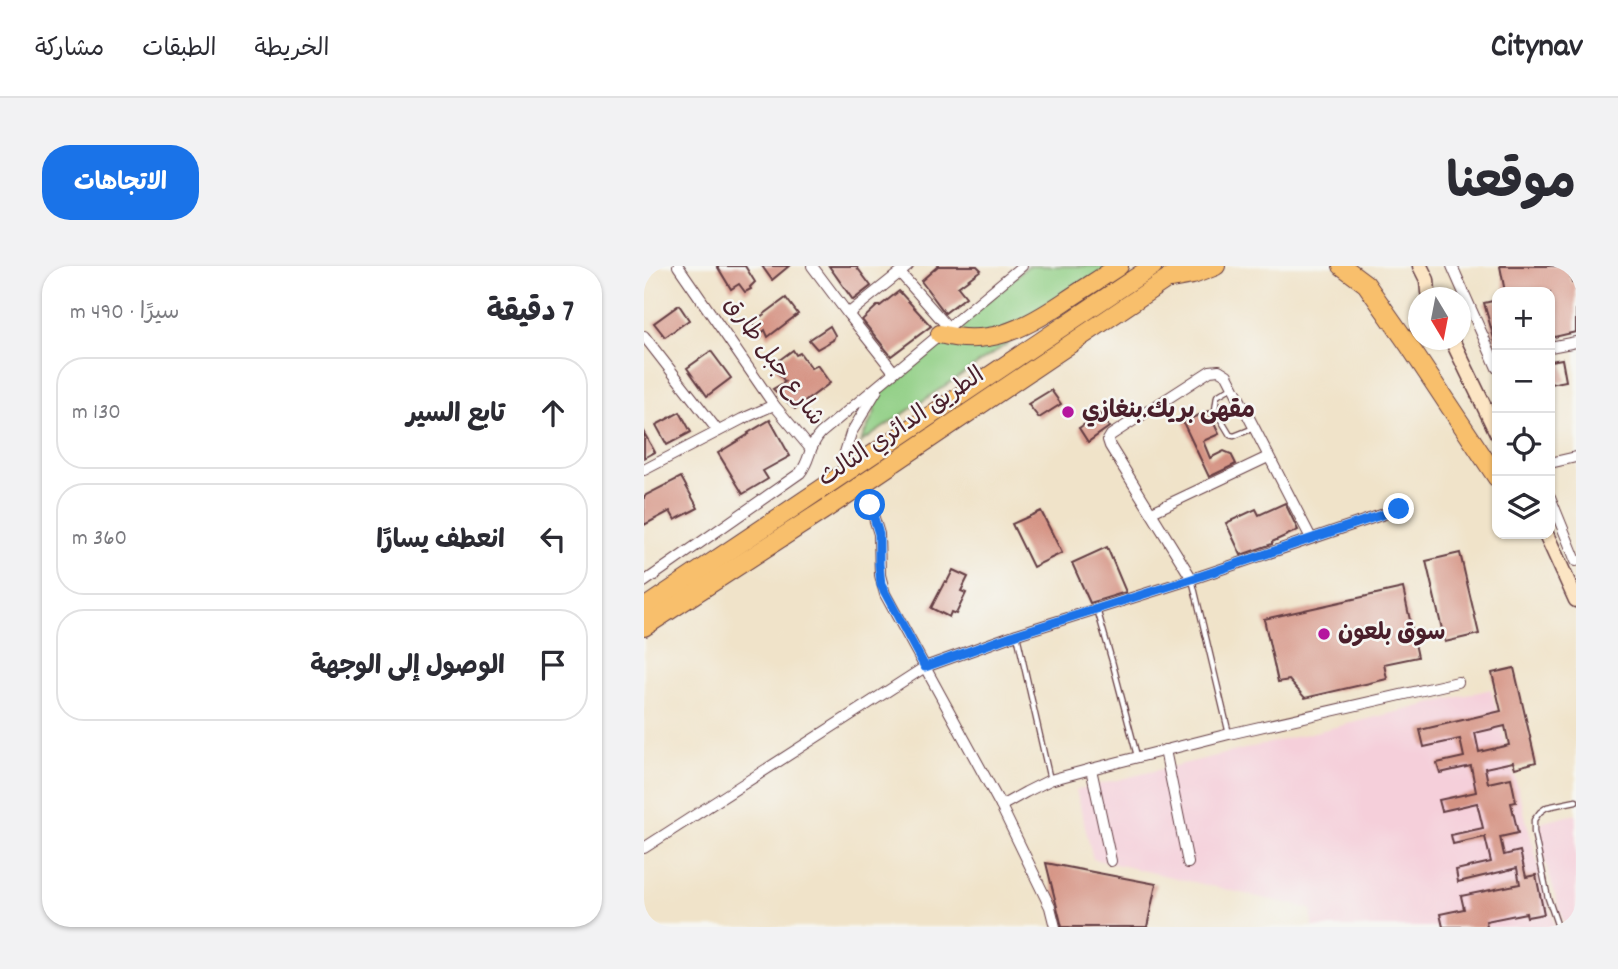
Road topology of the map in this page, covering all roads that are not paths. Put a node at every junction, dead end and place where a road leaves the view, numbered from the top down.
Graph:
1 (678, 266) edge
2 (812, 266) edge
3 (999, 266) edge
4 (1022, 266) edge
5 (1119, 266) edge
6 (1186, 266) edge
7 (1216, 266) edge
8 (1342, 266) edge
9 (1410, 266) edge
10 (1420, 266) edge
11 (1452, 266) edge
12 (904, 270) edge
13 (1158, 273) edge
14 (1009, 276) junction
15 (1422, 287) edge
16 (1428, 287) edge
17 (848, 314) junction
18 (944, 330) junction
19 (644, 335) edge
20 (1576, 342) edge
21 (1555, 346) edge
22 (1457, 350) edge
23 (1492, 353) edge
24 (894, 372) junction
25 (880, 383) junction
26 (1233, 386) junction
27 (774, 405) junction
28 (1492, 423) edge
29 (1254, 428) junction
30 (718, 431) junction
31 (810, 448) junction
32 (1268, 457) junction
33 (1576, 457) edge
34 (843, 459) dead end
35 (1555, 462) edge
36 (644, 470) edge
37 (1496, 476) edge
38 (870, 505) dead end
39 (1399, 509) dead end
40 (1555, 509) edge
41 (1152, 512) junction
42 (1311, 538) junction
43 (1549, 539) edge
44 (1576, 561) edge
45 (1571, 576) edge
46 (1192, 579) junction
47 (644, 582) edge
48 (1576, 600) edge
49 (644, 608) edge
50 (1097, 608) junction
51 (644, 627) edge
52 (1017, 634) junction
53 (925, 667) junction
54 (1458, 682) dead end
55 (1229, 734) junction
56 (1165, 750) junction
57 (1137, 757) junction
58 (1091, 769) junction
59 (1050, 780) junction
60 (1576, 801) edge
61 (1001, 806) junction
62 (644, 848) edge
63 (1111, 862) dead end
64 (1188, 863) dead end
65 (1055, 927) edge
66 (1558, 927) edge

1 - 27 street, شارع جبل طارق
2 - 17 street
3 - 14 street
4 - 14 street
5 - 18 highway
6 - 13 highway, الطريق الدائري الثالث
7 - 13 highway
8 - 37 highway
9 - 15 main road
10 - 16 main road
11 - 23 street
12 - 17 street
12 - 18 street
13 - 49 highway, الطريق الدائري الثالث
13 - 51 highway, الطريق الدائري الثالث
14 - 18 street
17 - 24 street
18 - 24 street
19 - 30 street
20 - 21 street
22 - 28 main road
24 - 25 street
25 - 31 street
25 - 34 street
26 - 29 street
26 - 29 lane
26 - 41 street
27 - 30 street
27 - 31 street, شارع جبل طارق
29 - 32 street
30 - 36 street
31 - 47 street
32 - 41 street
32 - 42 street
33 - 35 street
38 - 53 street
39 - 42 street
40 - 44 street
41 - 46 street
42 - 46 street
43 - 45 main road
45 - 48 main road
46 - 50 street
46 - 55 lane
50 - 52 street
50 - 57 lane
52 - 53 street
52 - 59 lane
53 - 61 street
53 - 62 street
54 - 55 street
55 - 56 street
56 - 57 street
56 - 64 street
57 - 58 street
58 - 59 street
58 - 63 street
59 - 61 street
60 - 66 lane
61 - 65 street

